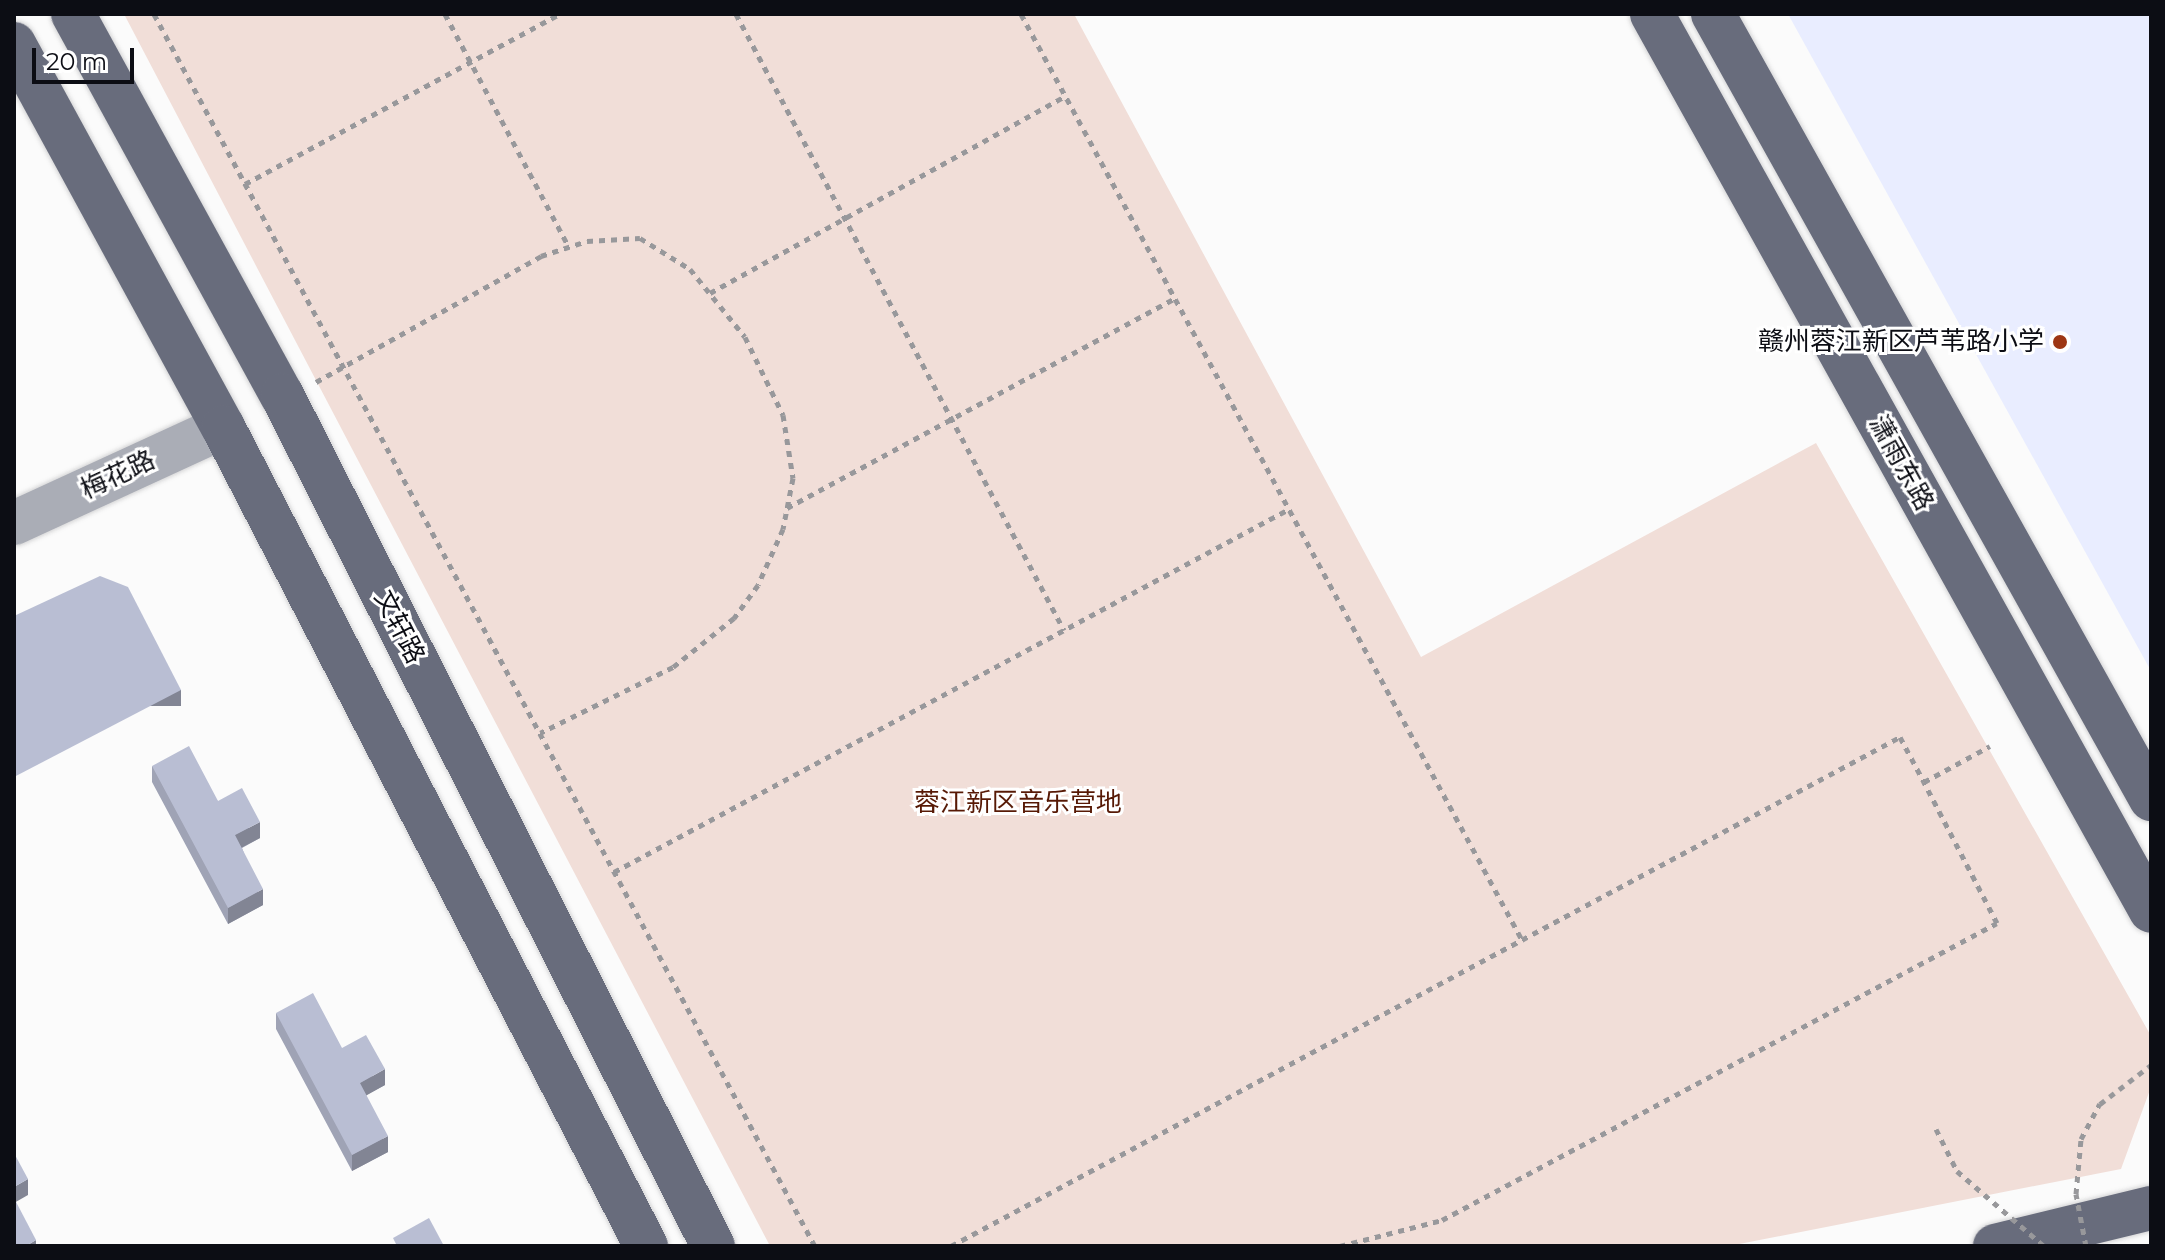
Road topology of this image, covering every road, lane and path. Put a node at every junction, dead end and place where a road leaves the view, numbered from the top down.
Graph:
1 (73, 14) edge
2 (154, 14) edge
3 (445, 14) edge
4 (559, 14) edge
5 (736, 14) edge
6 (1021, 14) edge
7 (1652, 14) edge
8 (1713, 14) edge
9 (14, 44) edge
10 (470, 62) junction
11 (1065, 96) junction
12 (245, 184) junction
13 (844, 218) junction
14 (569, 247) junction
15 (710, 293) junction
16 (1175, 298) junction
17 (342, 365) junction
18 (282, 395) junction
19 (952, 419) junction
20 (223, 427) junction
21 (787, 508) junction
22 (1289, 509) junction
23 (14, 523) edge
24 (1064, 630) junction
25 (540, 733) junction
26 (1990, 746) dead end
27 (1924, 782) junction
28 (2151, 799) edge
29 (614, 872) junction
30 (2151, 911) edge
31 (1521, 938) junction
32 (2151, 1065) edge
33 (1936, 1129) dead end
34 (2151, 1208) edge
35 (646, 1246) edge
36 (713, 1246) edge
37 (815, 1246) edge
38 (951, 1246) edge
39 (1340, 1246) edge
40 (1995, 1246) edge
41 (2044, 1246) edge
42 (2086, 1246) edge

1 - 18 main road, 文轩路
2 - 12 path
3 - 10 path
4 - 10 path
5 - 13 path
6 - 11 path
7 - 30 main road, 潇雨东路
8 - 28 main road
9 - 20 main road
10 - 12 path
10 - 14 path
11 - 13 path
11 - 16 path
12 - 17 path
13 - 15 path
13 - 19 path
14 - 15 path
14 - 17 path
15 - 21 path
16 - 19 path
16 - 22 path
17 - 18 path
17 - 25 path
18 - 36 main road, 文轩路
19 - 21 path
19 - 24 path
20 - 23 street, 梅花路
20 - 35 main road
21 - 25 path
22 - 24 path
22 - 31 path
24 - 29 path
25 - 29 path
26 - 27 path
27 - 31 path
27 - 39 path
29 - 37 path
31 - 38 path
32 - 42 path, bridge
33 - 41 path, bridge
34 - 40 main road

